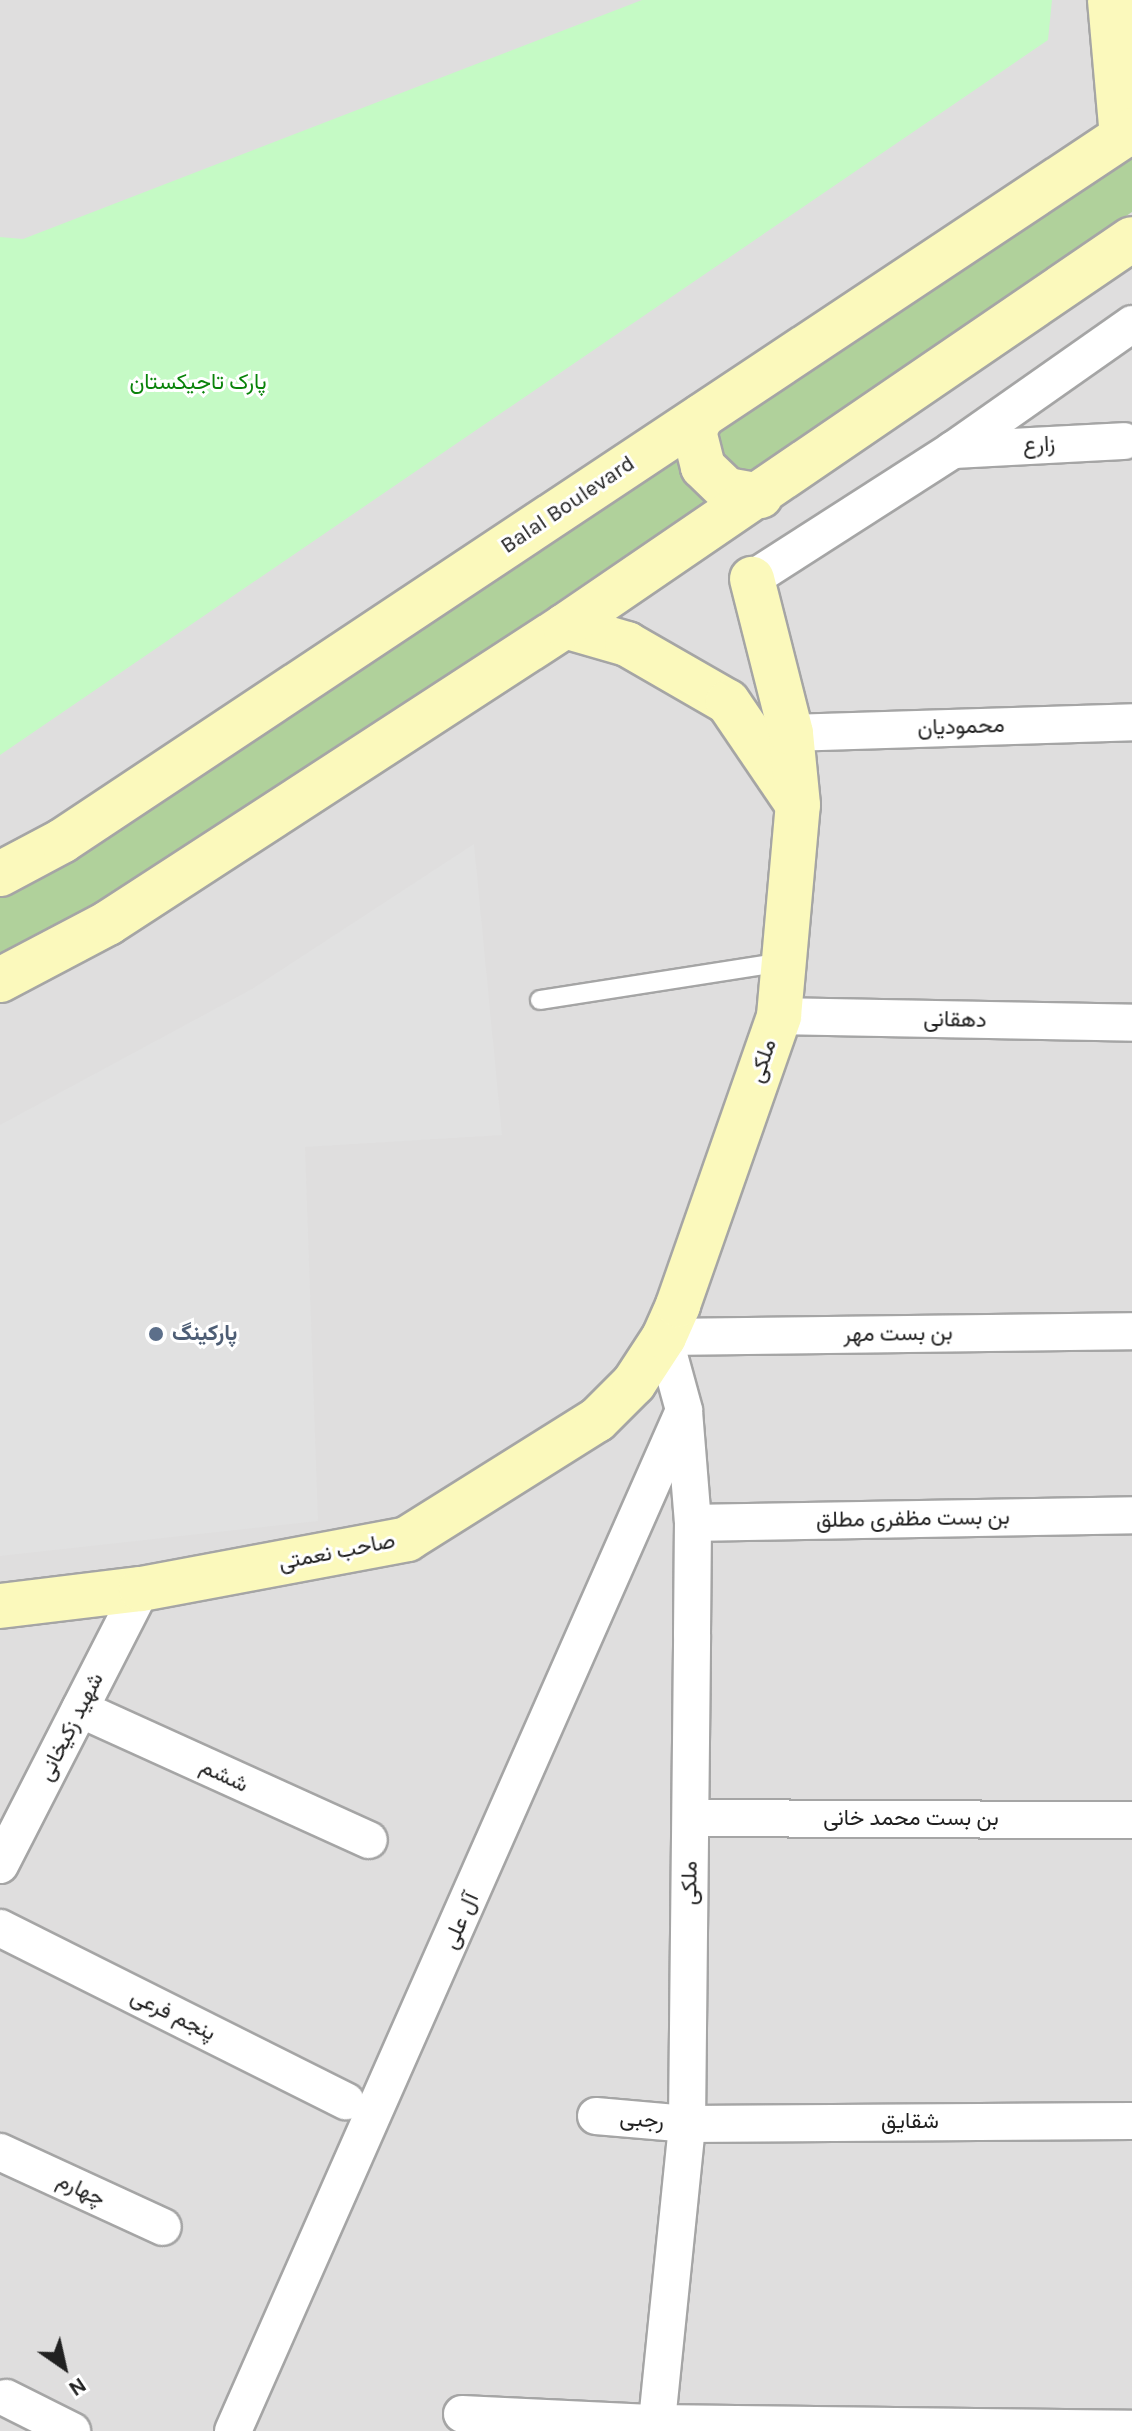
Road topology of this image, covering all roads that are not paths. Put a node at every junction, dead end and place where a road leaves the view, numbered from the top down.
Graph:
1 (1110, 0) edge
2 (1127, 133) edge
3 (1132, 239) edge
4 (1132, 324) edge
5 (702, 416) junction
6 (1124, 441) dead end
7 (953, 450) junction
8 (760, 496) junction
9 (752, 579) joint
10 (565, 626) junction
11 (1132, 722) edge
12 (791, 733) junction
13 (798, 805) junction
14 (0, 874) edge
15 (783, 962) junction
16 (0, 980) edge
17 (540, 1000) dead end
18 (779, 1016) junction
19 (1132, 1023) edge
20 (671, 1321) junction
21 (1132, 1331) edge
22 (684, 1410) junction
23 (1132, 1515) edge
24 (693, 1523) junction
25 (141, 1589) junction
26 (0, 1606) edge
27 (80, 1709) junction
28 (691, 1818) junction
29 (1132, 1820) edge
30 (9, 1825) edge
31 (369, 1840) dead end
32 (0, 1865) edge
33 (0, 1928) edge
34 (346, 2101) dead end
35 (596, 2116) dead end
36 (1132, 2121) edge
37 (687, 2124) junction
38 (0, 2152) edge
39 (163, 2227) dead end
40 (6, 2398) dead end
41 (462, 2414) dead end
42 (656, 2427) edge
43 (1132, 2429) edge
44 (72, 2431) edge
45 (233, 2431) edge

1 - 2 main road
2 - 5 main road, Balal Boulevard
3 - 8 main road
4 - 7 street
5 - 8 main road
5 - 14 main road, Balal Boulevard
6 - 7 street, زارع
7 - 9 street
8 - 10 main road
9 - 12 main road, ملکی
10 - 13 main road
10 - 16 main road
11 - 12 street, محمودیان
12 - 13 main road, ملکی
13 - 15 main road, ملکی
15 - 17 lane
15 - 18 main road, ملکی
18 - 19 street, دهقانی
18 - 20 main road, ملکی
20 - 21 street, بن بست مهر
20 - 22 street, ملکی
20 - 25 main road, صاحب نعمتی
22 - 24 street, ملکی
22 - 45 street, آل علی
23 - 24 street, بن بست مظفری مطلق
24 - 28 street, ملکی
25 - 26 main road, صاحب نعمتی
25 - 27 street, شهید زکیخانی
27 - 30 street, شهید زکیخانی
27 - 31 street, ششم
28 - 29 street, بن بست محمد خانی
28 - 37 street, ملکی
30 - 32 street, شهید زکیخانی
33 - 34 street, پنجم فرعی
35 - 37 street, رجبی
36 - 37 street, شقایق
37 - 42 street, ملکی
38 - 39 street, چهارم
40 - 44 street
41 - 42 street
42 - 43 street

